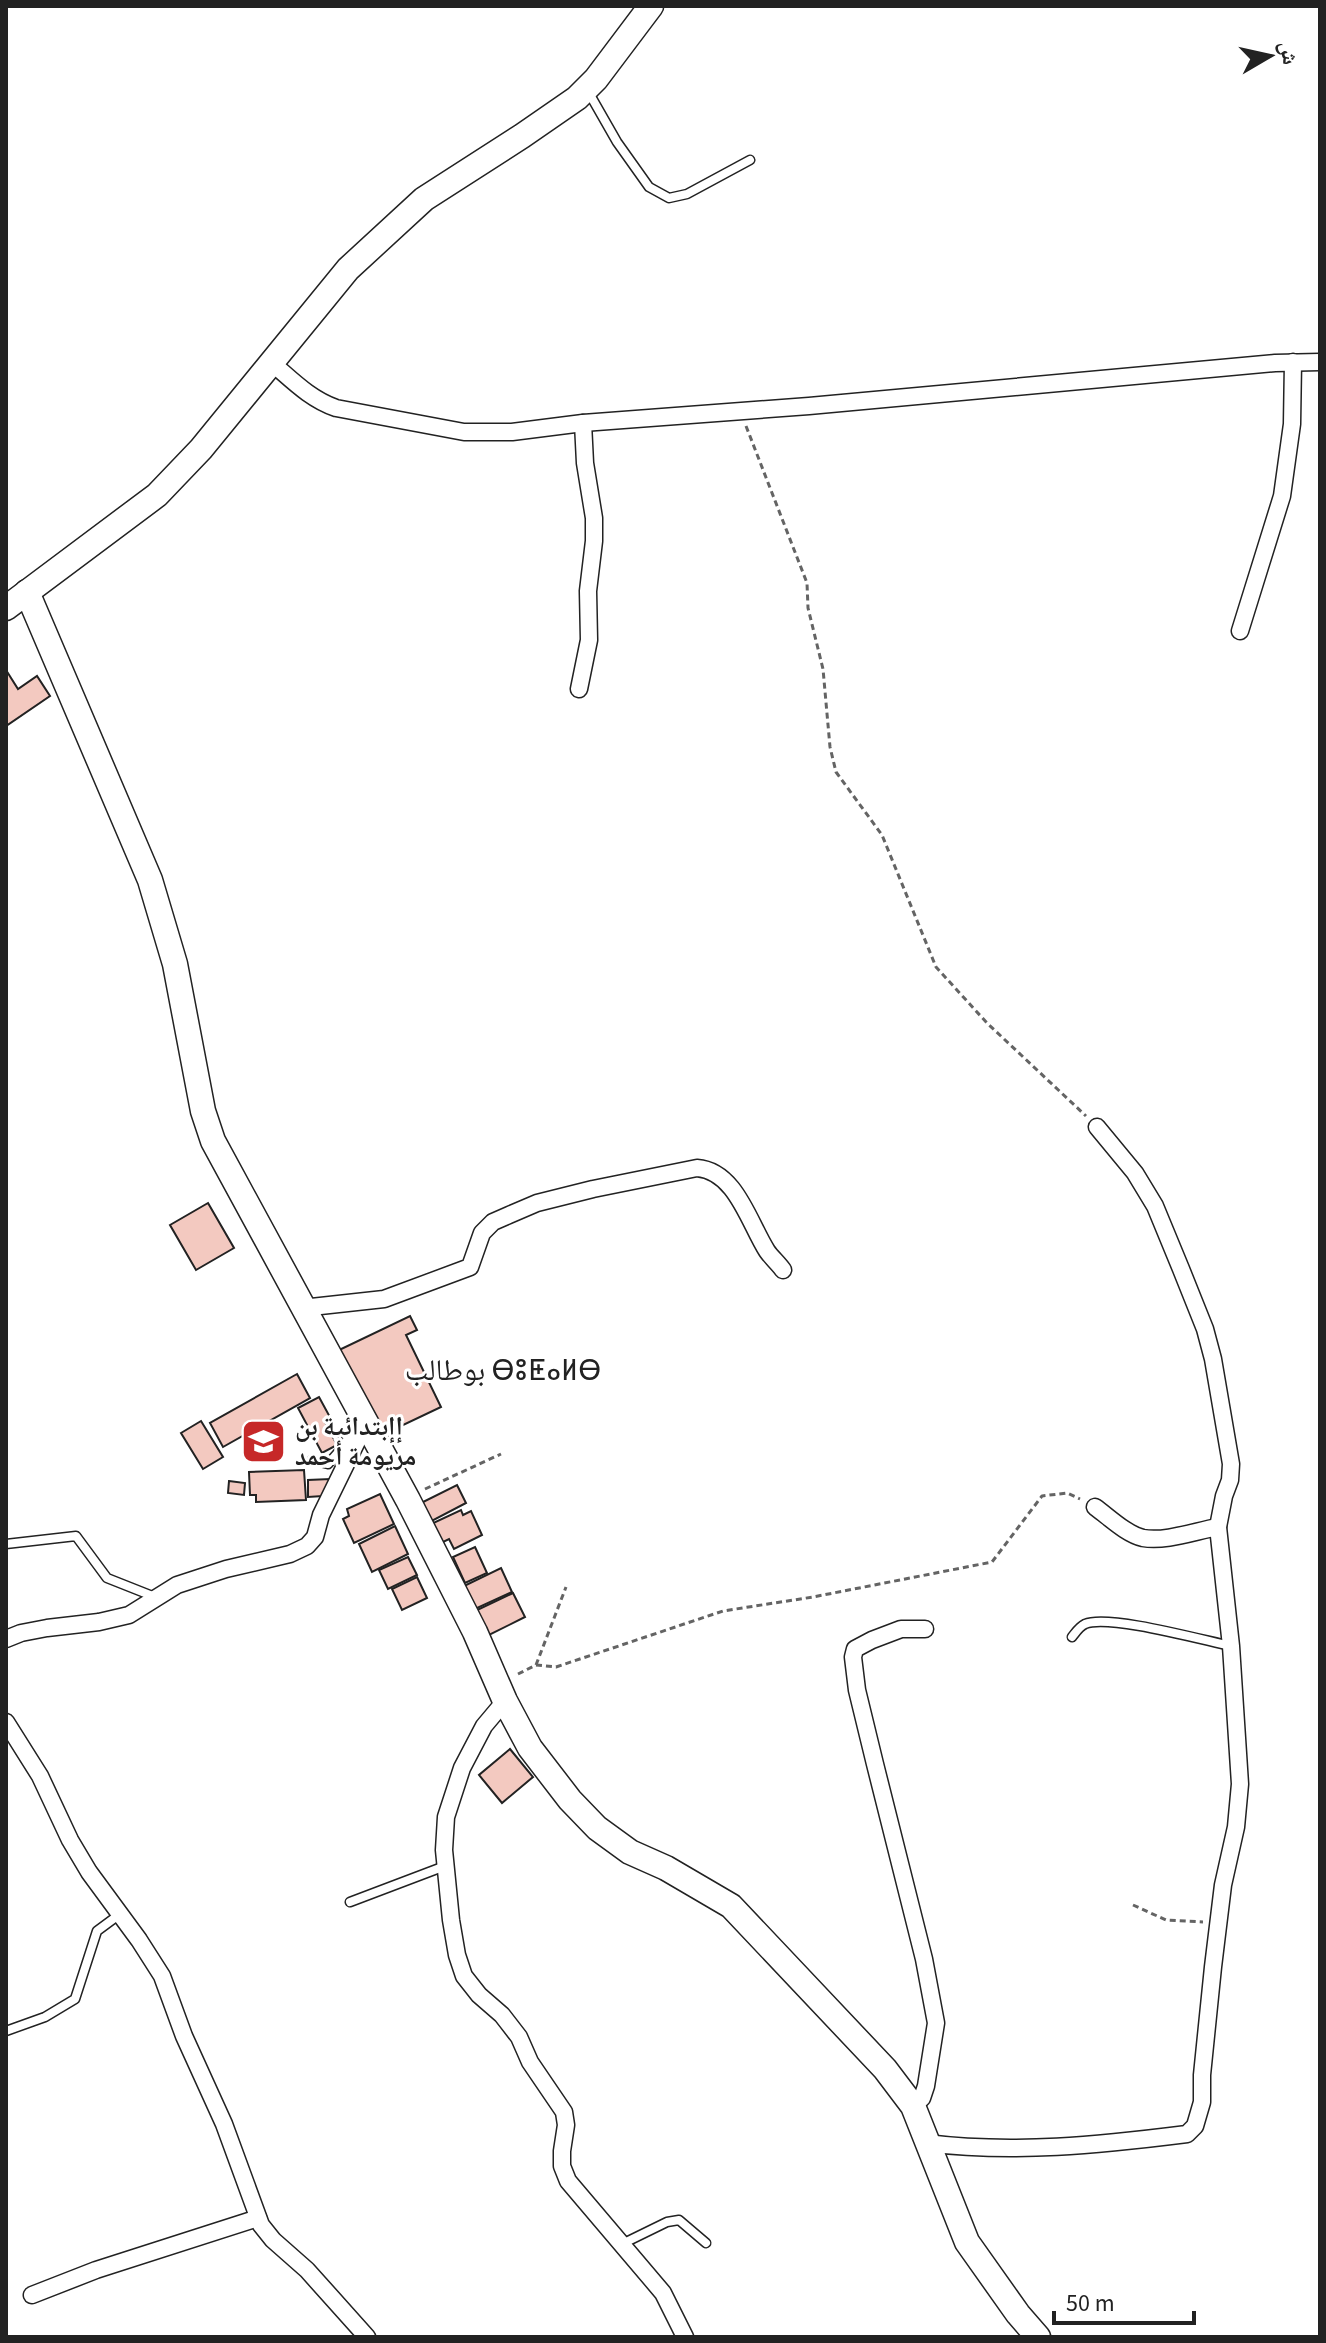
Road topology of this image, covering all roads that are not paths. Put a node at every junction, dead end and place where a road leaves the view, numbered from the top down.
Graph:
1 (651, 6) edge
2 (586, 89) junction
3 (750, 160) dead end
4 (1293, 362) junction
5 (1320, 362) edge
6 (272, 363) junction
7 (583, 423) junction
8 (27, 592) junction
9 (6, 608) edge
10 (1240, 631) dead end
11 (579, 689) dead end
12 (1097, 1127) road end
13 (783, 1270) dead end
14 (302, 1308) junction
15 (363, 1430) junction
16 (312, 1460) dead end
17 (1095, 1507) road end
18 (1218, 1527) junction
19 (6, 1544) edge
20 (156, 1598) junction
21 (925, 1629) dead end
22 (1072, 1637) dead end
23 (6, 1639) edge
24 (1231, 1646) junction
25 (502, 1692) junction
26 (6, 1722) edge
27 (446, 1866) junction
28 (350, 1902) dead end
29 (120, 1914) junction
30 (6, 2031) edge
31 (913, 2106) junction
32 (926, 2143) junction
33 (258, 2218) junction
34 (706, 2243) dead end
35 (622, 2244) junction
36 (32, 2295) dead end
37 (367, 2337) edge
38 (685, 2337) edge
39 (1038, 2337) edge

1 - 2 street
2 - 3 lane
2 - 6 street
4 - 5 street
4 - 7 street
4 - 10 street
6 - 7 street
6 - 8 street
7 - 11 street
8 - 9 street
8 - 14 street
12 - 18 street
13 - 14 street
14 - 15 street
15 - 16 lane
15 - 20 street
15 - 25 street
17 - 18 street
18 - 24 street
19 - 20 lane
20 - 23 street
21 - 31 street
22 - 24 lane
24 - 32 street
25 - 27 street
25 - 31 street
26 - 29 street
27 - 28 lane
27 - 35 street
29 - 30 lane
29 - 33 street
31 - 32 street
32 - 39 street
33 - 36 street
33 - 37 street
34 - 35 lane
35 - 38 street

